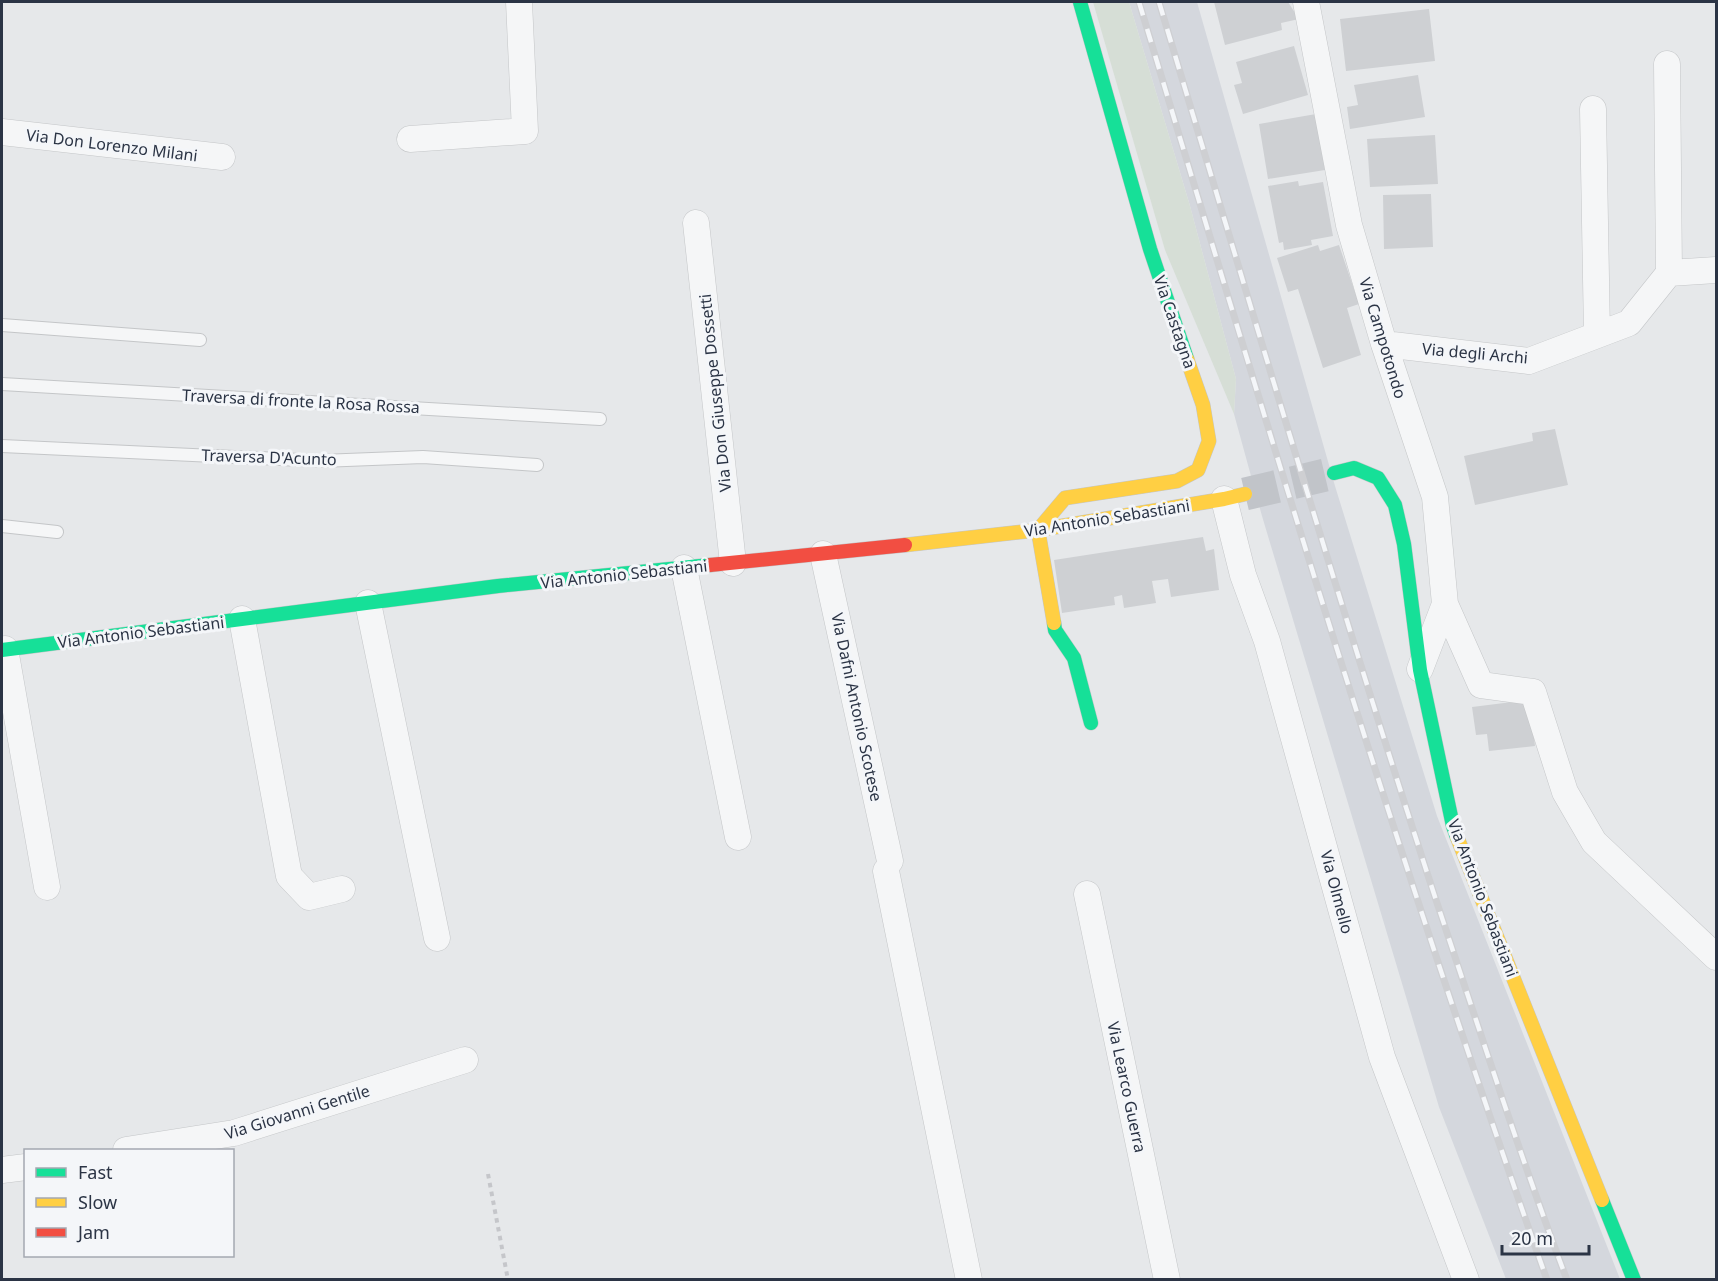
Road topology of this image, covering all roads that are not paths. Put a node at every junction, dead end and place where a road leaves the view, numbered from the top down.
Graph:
1 (519, 2) edge
2 (1080, 2) edge
3 (1306, 2) edge
4 (1667, 64) dead end
5 (1593, 110) dead end
6 (2, 132) edge
7 (410, 140) dead end
8 (222, 157) dead end
9 (696, 223) dead end
10 (1716, 270) edge
11 (1669, 273) junction
12 (2, 325) edge
13 (1597, 335) junction
14 (200, 340) dead end
15 (1384, 344) junction
16 (2, 384) edge
17 (600, 419) dead end
18 (2, 446) edge
19 (537, 465) dead end
20 (1334, 473) tunnel mouth
21 (1235, 496) joint
22 (2, 526) edge
23 (1038, 530) junction
24 (57, 532) dead end
25 (823, 554) junction
26 (733, 563) junction
27 (684, 568) junction
28 (368, 603) junction
29 (1445, 604) junction
30 (242, 619) junction
31 (3, 649) edge
32 (1420, 670) junction
33 (1091, 723) dead end
34 (738, 837) dead end
35 (47, 887) dead end
36 (342, 889) dead end
37 (1088, 894) dead end
38 (437, 938) dead end
39 (1716, 957) edge
40 (465, 1060) dead end
41 (132, 1149) edge
42 (24, 1167) edge
43 (2, 1170) edge
44 (1461, 1278) edge
45 (969, 1280) edge
46 (1167, 1280) edge
47 (1634, 1280) edge

1 - 7 street
2 - 23 street, Via Castagna
3 - 15 street, Via Campotondo
4 - 11 street
5 - 13 street
6 - 8 street, Via Don Lorenzo Milani
9 - 26 street, Via Don Giuseppe Dossetti
10 - 11 street
11 - 13 street, Via degli Archi
12 - 14 lane
13 - 15 street, Via degli Archi
15 - 29 street, Via Campotondo
16 - 17 lane, Traversa di fronte la Rosa Rossa
18 - 19 lane, Traversa D'Acunto
20 - 32 street, Via Antonio Sebastiani
21 - 23 street, Via Antonio Sebastiani
21 - 44 street, Via Olmello
22 - 24 lane
23 - 25 street, Via Antonio Sebastiani
23 - 33 street
25 - 26 street, Via Antonio Sebastiani
25 - 45 street, Via Dafni Antonio Scotese
26 - 27 street, Via Antonio Sebastiani
27 - 28 street, Via Antonio Sebastiani
27 - 34 street
28 - 30 street, Via Antonio Sebastiani
28 - 38 street
29 - 32 street, Via Campotondo
29 - 39 street
30 - 31 street, Via Antonio Sebastiani
30 - 36 street
31 - 35 street
32 - 47 street, Via Antonio Sebastiani
37 - 46 street, Via Learco Guerra
40 - 41 street, Via Giovanni Gentile
42 - 43 street

